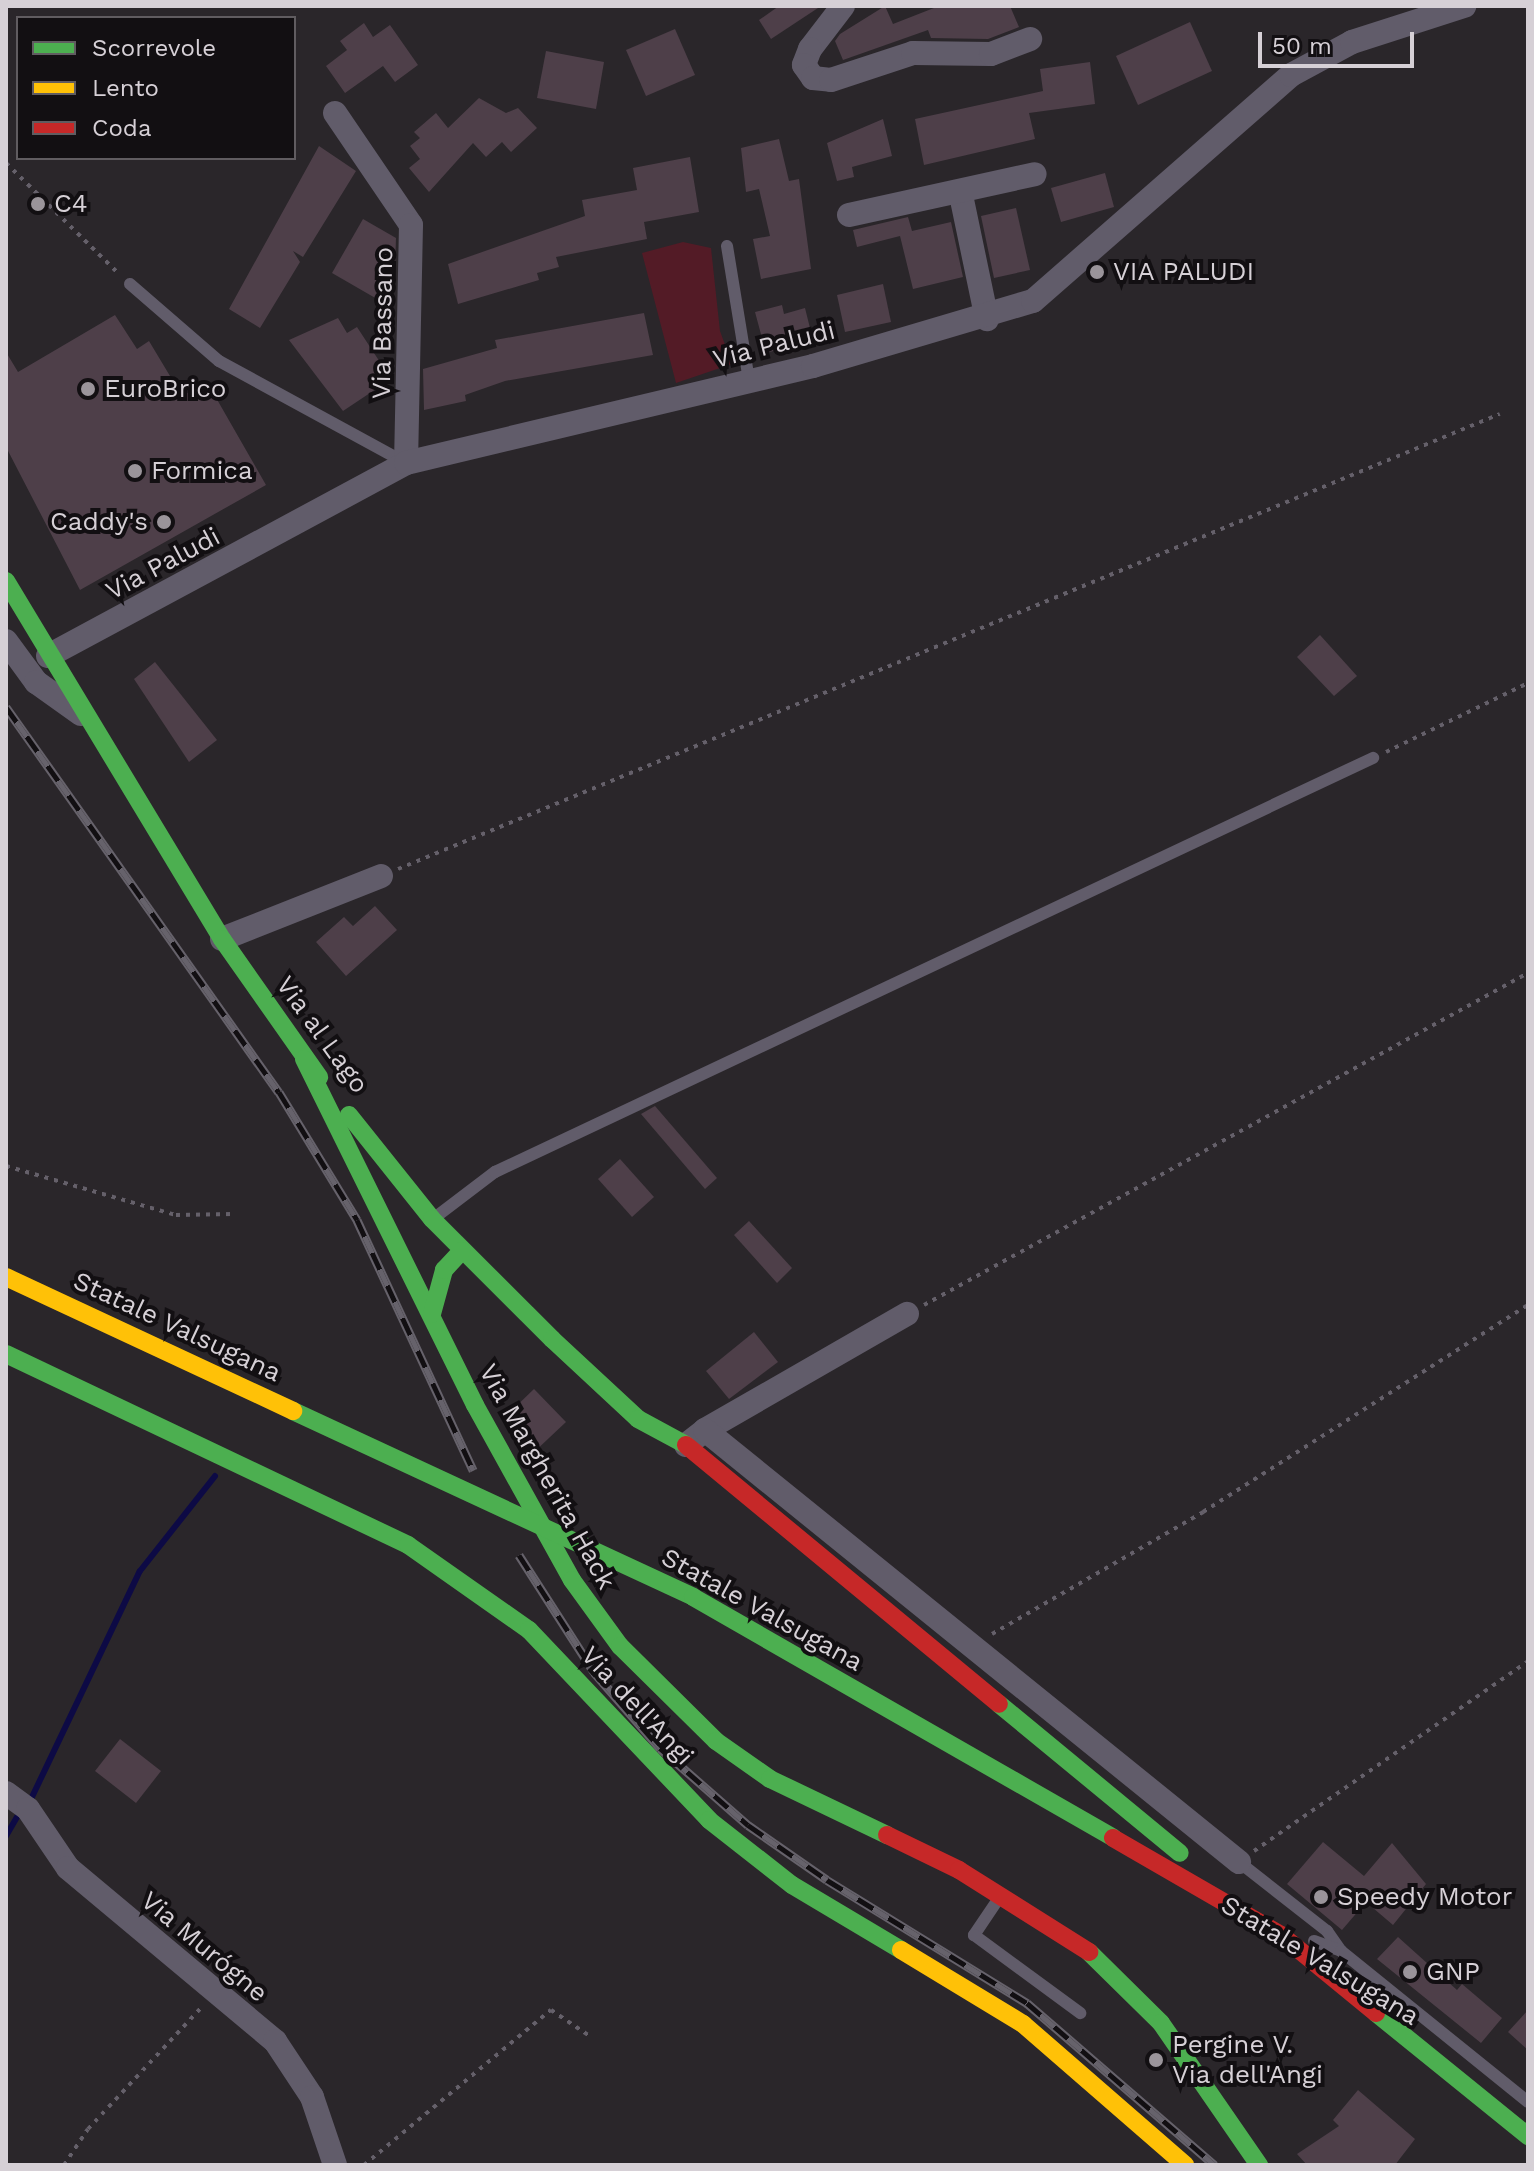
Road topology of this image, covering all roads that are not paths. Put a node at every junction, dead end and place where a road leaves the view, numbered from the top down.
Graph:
1 (843, 6) edge
2 (1464, 6) edge
3 (1030, 39) dead end
4 (335, 113) dead end
5 (1035, 174) dead end
6 (961, 195) junction
7 (849, 215) dead end
8 (727, 246) dead end
9 (130, 284) road end
10 (987, 319) junction
11 (749, 381) junction
12 (406, 463) junction
13 (6, 581) edge
14 (6, 641) edge
15 (48, 656) junction
16 (81, 714) junction
17 (1373, 758) road end
18 (381, 876) road end
19 (222, 939) junction
20 (304, 1059) junction
21 (432, 1219) junction
22 (462, 1251) junction
23 (6, 1277) edge
24 (418, 1283) junction
25 (6, 1298) edge
26 (432, 1314) junction
27 (907, 1314) road end
28 (6, 1354) edge
29 (696, 1438) junction
30 (707, 1462) junction
31 (717, 1495) dead end
32 (892, 1638) dead end
33 (978, 1683) junction
34 (6, 1793) edge
35 (1002, 1800) dead end
36 (1239, 1862) joint
37 (1000, 1895) junction
38 (1247, 1914) junction
39 (1281, 1935) junction
40 (1341, 1951) junction
41 (1309, 1987) dead end
42 (1080, 2013) dead end
43 (1425, 2054) junction
44 (1525, 2094) edge
45 (1528, 2136) edge
46 (335, 2165) edge
47 (1185, 2165) edge
48 (1259, 2165) edge

1 - 3 street
2 - 10 street, Via Paludi
4 - 12 street, Via Bassano
5 - 6 street
6 - 7 street
6 - 10 street
8 - 11 lane
9 - 12 lane
10 - 11 street, Via Paludi
11 - 12 street, Via Paludi
12 - 15 street, Via Paludi
13 - 15 main road, Via al Lago
14 - 16 street
15 - 16 main road, Via al Lago
16 - 19 main road, Via al Lago
17 - 21 lane
18 - 19 street
19 - 20 main road, Via al Lago
20 - 21 main road, Via al Lago
20 - 24 main road, Via Margherita Hack
21 - 22 main road, Via al Lago
21 - 24 main road
22 - 26 main road
22 - 29 main road, Via al Lago
23 - 38 main road, Statale Valsugana
24 - 26 main road, Via Margherita Hack
25 - 35 main road, Statale Valsugana
26 - 37 main road, Via Margherita Hack
27 - 29 street
28 - 47 main road, Via dell'Angi
29 - 30 main road, Via al Lago
29 - 36 street
30 - 31 lane
30 - 33 main road, Via al Lago
32 - 33 lane
33 - 38 main road, Via al Lago
34 - 46 street, Via Murógne
36 - 40 lane
37 - 42 lane
37 - 48 main road, Via Margherita Hack
38 - 39 main road, Statale Valsugana
39 - 40 lane
39 - 43 main road, Statale Valsugana
40 - 44 lane
41 - 43 main road, Statale Valsugana
43 - 45 main road

